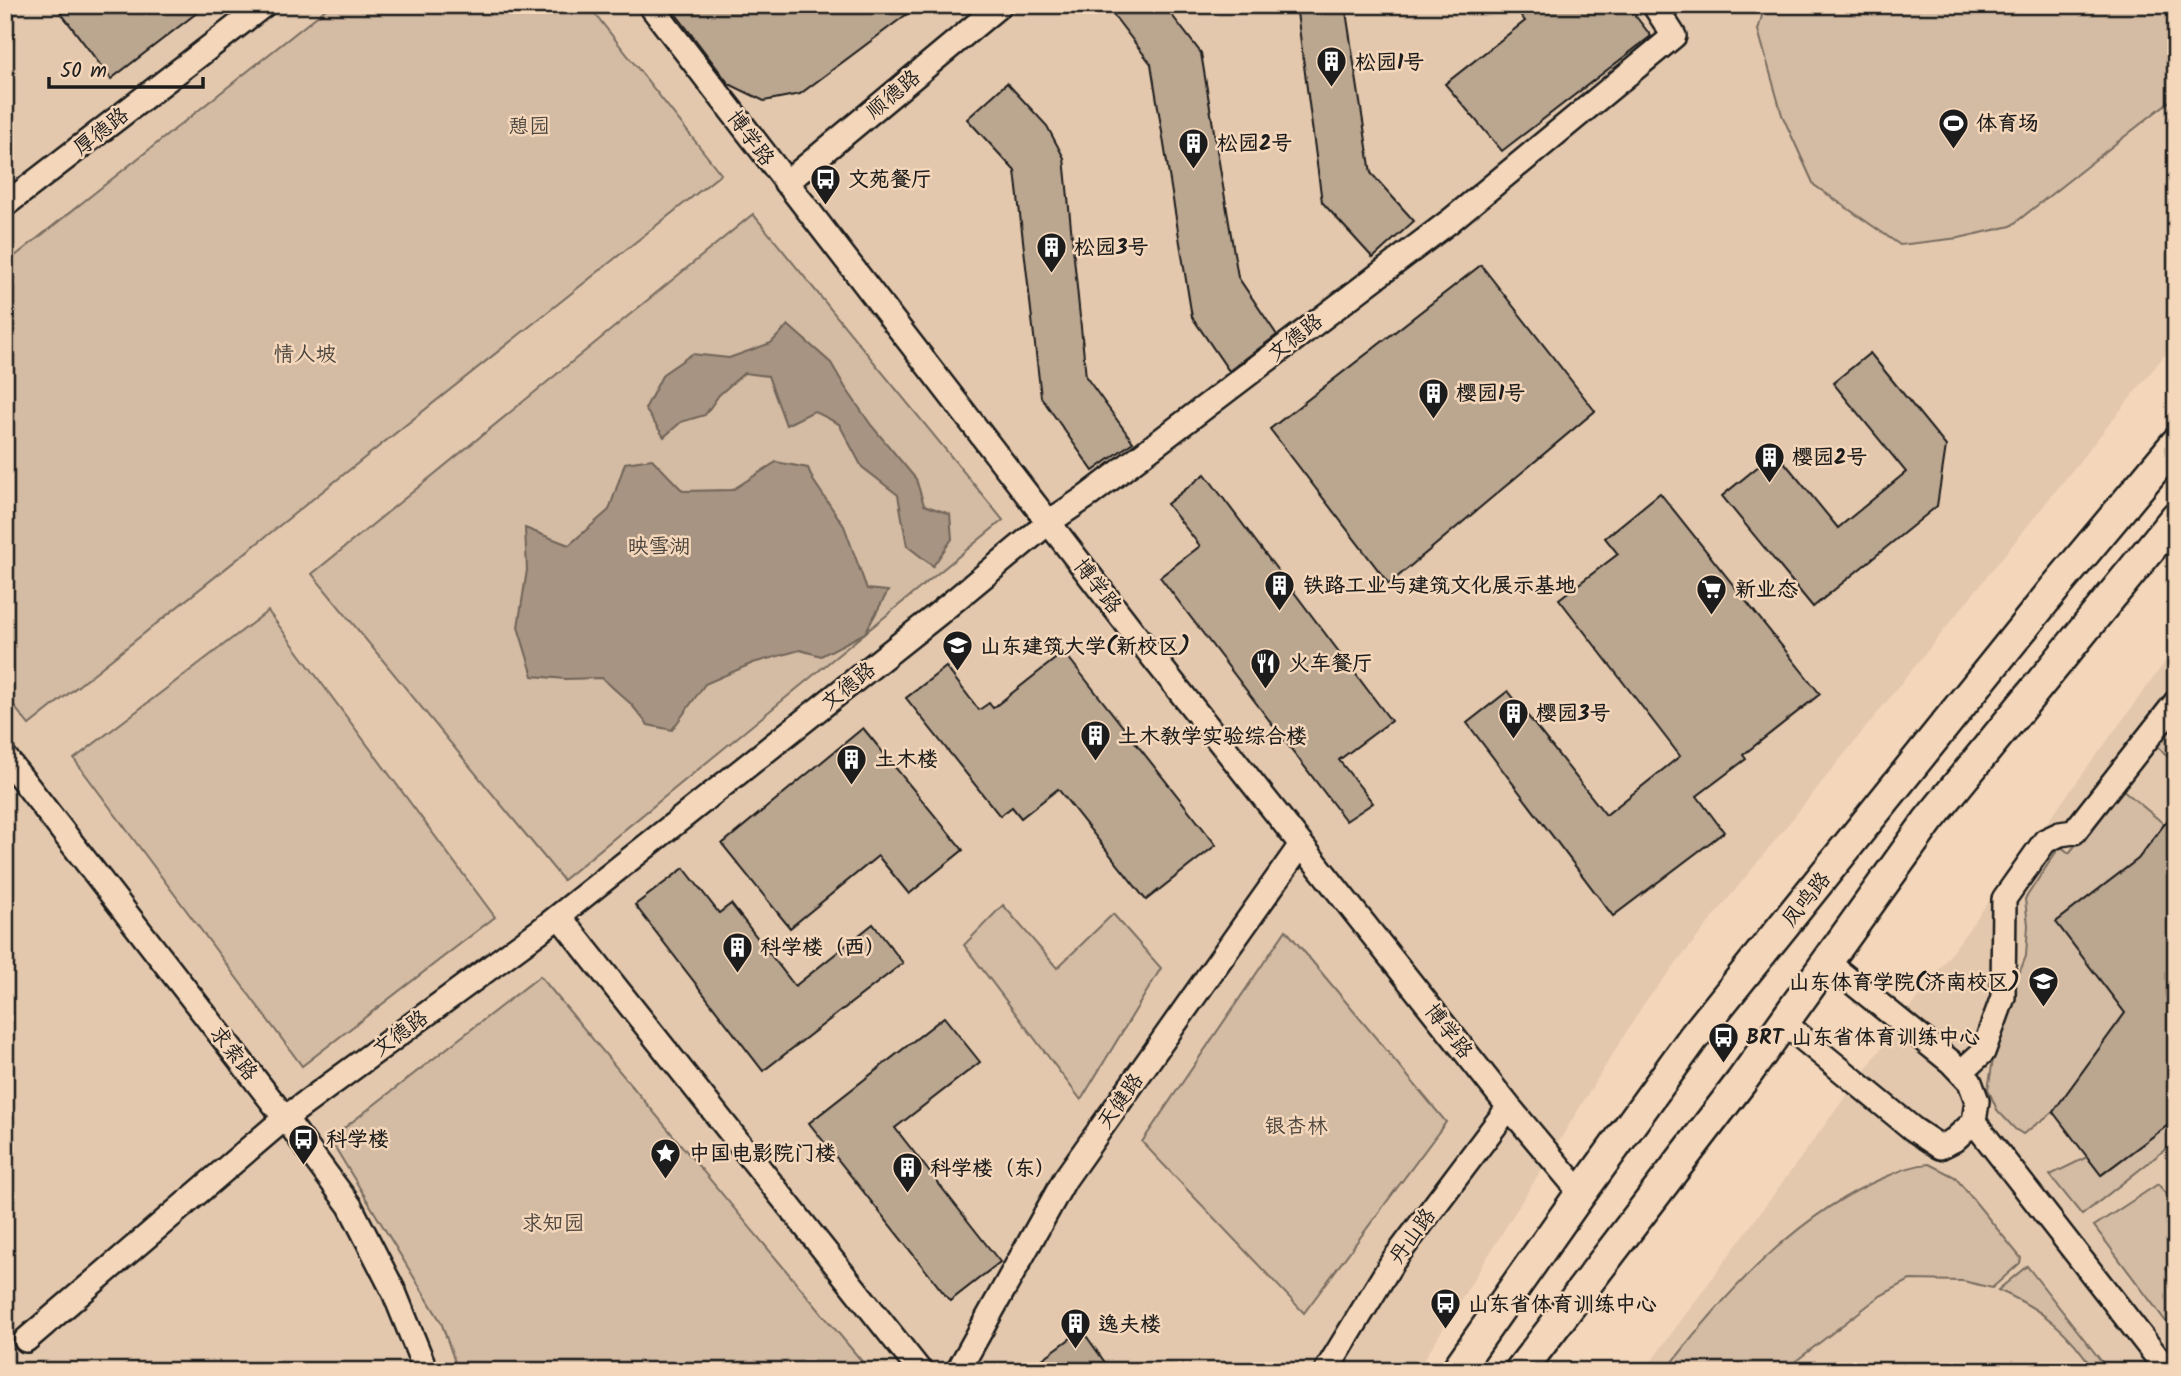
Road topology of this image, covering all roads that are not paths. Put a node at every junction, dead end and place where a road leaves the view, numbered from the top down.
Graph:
1 (264, 5) edge
2 (650, 5) edge
3 (1000, 5) edge
4 (1654, 5) edge
5 (786, 183) junction
6 (5, 205) edge
7 (2176, 443) edge
8 (2176, 517) edge
9 (1049, 522) junction
10 (2176, 702) edge
11 (5, 757) edge
12 (1301, 845) junction
13 (559, 916) junction
14 (1827, 962) junction
15 (1784, 1023) junction
16 (1961, 1072) junction
17 (1509, 1107) junction
18 (285, 1118) junction
19 (1974, 1122) junction
20 (1581, 1194) junction
21 (26, 1340) dead end
22 (426, 1371) edge
23 (920, 1371) edge
24 (958, 1371) edge
25 (1326, 1371) edge
26 (1456, 1371) edge
27 (1520, 1371) edge
28 (2168, 1371) edge

1 - 6 street, 厚德路
2 - 5 street, 博学路
3 - 5 street, 顺德路
4 - 9 street, 文德路
5 - 9 street, 博学路
7 - 20 main road, 凤鸣路
8 - 14 main road
9 - 12 street, 博学路
9 - 13 street, 文德路
10 - 16 street
11 - 18 street, 求索路
12 - 17 street, 博学路
12 - 24 street, 天健路
13 - 18 street, 文德路
13 - 23 street
14 - 15 main road
14 - 16 street
15 - 19 street
15 - 27 main road
16 - 19 street
17 - 20 street, 博学路
17 - 25 street, 丹山路
18 - 21 street, 文德路
18 - 22 street, 求索路
19 - 28 street
20 - 26 main road, 凤鸣路

